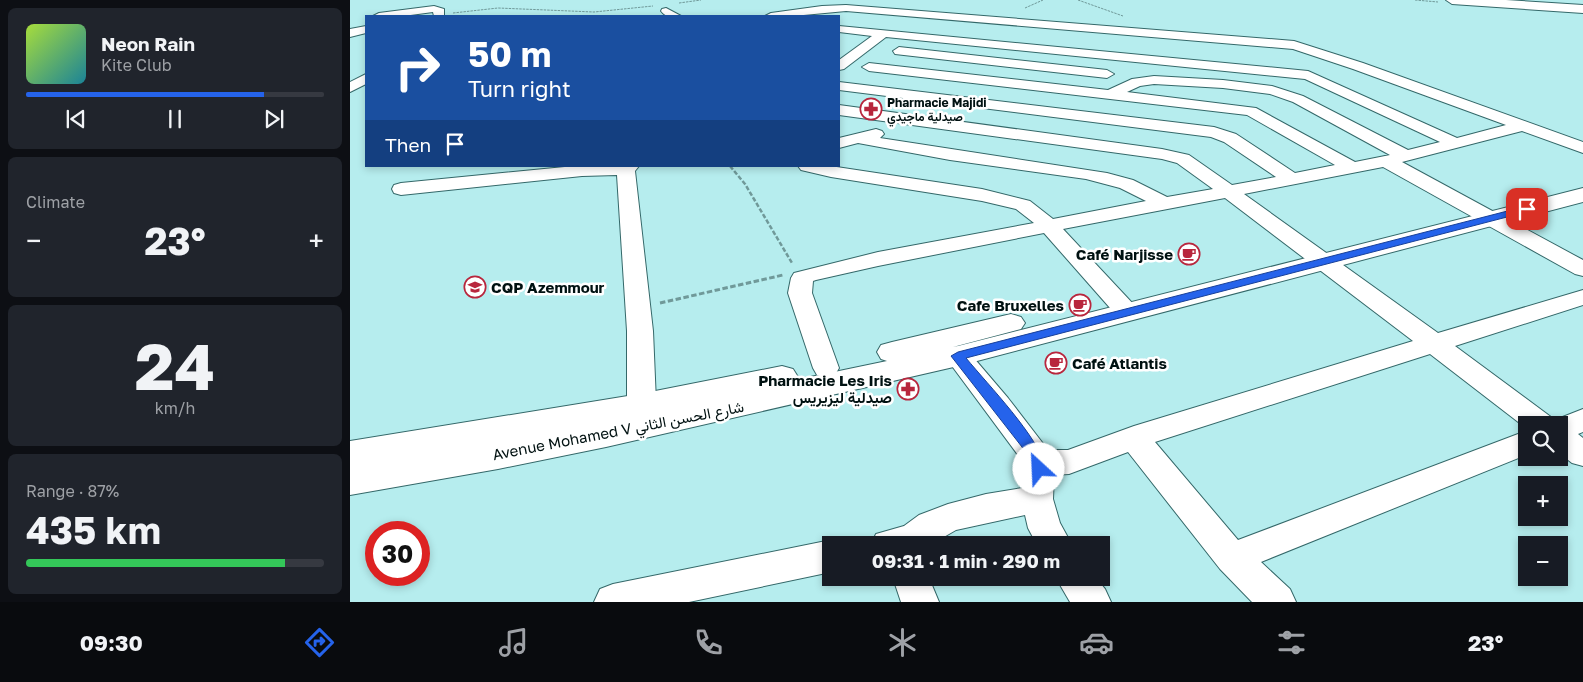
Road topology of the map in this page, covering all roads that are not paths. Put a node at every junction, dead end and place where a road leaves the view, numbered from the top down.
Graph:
1 (1452, 0) edge
2 (1502, 0) edge
3 (1583, 7) edge
4 (387, 15) edge
5 (444, 15) edge
6 (779, 15) edge
7 (365, 18) edge
8 (985, 20) junction
9 (350, 21) edge
10 (840, 28) edge
11 (365, 30) edge
12 (1121, 31) junction
13 (350, 33) edge
14 (884, 33) junction
15 (966, 41) junction
16 (899, 51) dead end
17 (1114, 55) junction
18 (954, 57) junction
19 (840, 65) edge
20 (869, 68) dead end
21 (365, 70) edge
22 (350, 72) edge
23 (1107, 74) junction
24 (938, 76) junction
25 (365, 79) edge
26 (840, 86) edge
27 (350, 88) edge
28 (1105, 94) junction
29 (920, 96) junction
30 (840, 110) edge
31 (1088, 116) junction
32 (898, 119) junction
33 (1523, 126) junction
34 (861, 139) junction
35 (840, 143) edge
36 (1075, 143) junction
37 (1457, 144) junction
38 (1583, 148) edge
39 (1406, 156) junction
40 (1386, 161) junction
41 (811, 167) edge
42 (1352, 167) junction
43 (628, 168) edge
44 (1290, 178) junction
45 (1583, 184) edge
46 (401, 189) dead end
47 (1226, 190) junction
48 (1583, 195) edge
49 (1162, 203) junction
50 (1481, 213) junction
51 (1049, 226) junction
52 (1316, 257) junction
53 (1583, 269) edge
54 (1583, 297) edge
55 (1121, 305) junction
56 (1434, 343) junction
57 (958, 356) junction
58 (826, 368) junction
59 (641, 416) junction
60 (1531, 416) edge
61 (1583, 420) edge
62 (1568, 426) edge
63 (1134, 437) junction
64 (1568, 443) edge
65 (1518, 445) edge
66 (1583, 454) edge
67 (350, 455) edge
68 (1039, 463) junction
69 (350, 480) edge
70 (1037, 499) junction
71 (914, 536) edge
72 (1050, 536) edge
73 (822, 558) edge
74 (1232, 558) junction
75 (914, 586) edge
76 (1080, 586) edge
77 (667, 595) edge
78 (613, 602) edge
79 (920, 602) edge
80 (1092, 602) edge
81 (1277, 602) edge

1 - 3 main road
2 - 3 main road
4 - 5 street
6 - 8 street
7 - 9 street
8 - 12 street
8 - 15 street
10 - 14 street
11 - 13 street
12 - 17 street
12 - 33 street
14 - 15 street
14 - 19 street
15 - 17 street
15 - 18 street
16 - 18 street
17 - 23 street
17 - 37 street
18 - 23 street
18 - 24 street
20 - 24 street
21 - 22 street
23 - 28 street
24 - 28 street
24 - 29 street
25 - 27 street
26 - 29 street
28 - 31 street
28 - 39 street
28 - 42 street
29 - 31 street
29 - 32 street
30 - 32 street
31 - 36 street
31 - 44 street
32 - 34 street
32 - 36 street
33 - 37 street
33 - 38 street
34 - 35 street
34 - 49 street
36 - 47 street
37 - 39 street
39 - 40 street
40 - 42 street
40 - 50 street
41 - 51 street
42 - 44 street
43 - 46 street
43 - 59 street
44 - 47 street
45 - 50 main road, Avenue Mohamed V شارع الحسن الثاني
47 - 49 street
47 - 52 street
48 - 50 main road, Avenue Mohamed V شارع الحسن الثاني
49 - 51 street
50 - 52 main road, Avenue Mohamed V شارع الحسن الثاني
50 - 53 street
51 - 55 street
51 - 58 street
52 - 55 main road, Avenue Mohamed V شارع الحسن الثاني
52 - 56 street
54 - 56 street
55 - 57 main road, Avenue Mohamed V شارع الحسن الثاني
55 - 58 main road, Avenue Mohamed V شارع الحسن الثاني
56 - 60 street
56 - 63 street
57 - 59 main road, Avenue Mohamed V شارع الحسن الثاني
57 - 68 street
58 - 59 main road, Avenue Mohamed V شارع الحسن الثاني
59 - 67 main road, Avenue Mohamed V شارع الحسن الثاني
59 - 69 main road, Avenue Mohamed V شارع الحسن الثاني
61 - 62 street
63 - 68 street
63 - 74 street
64 - 66 street
65 - 74 street
68 - 70 street
70 - 71 street
70 - 72 street
73 - 77 street
74 - 81 street
75 - 79 street
76 - 80 street
77 - 78 street

